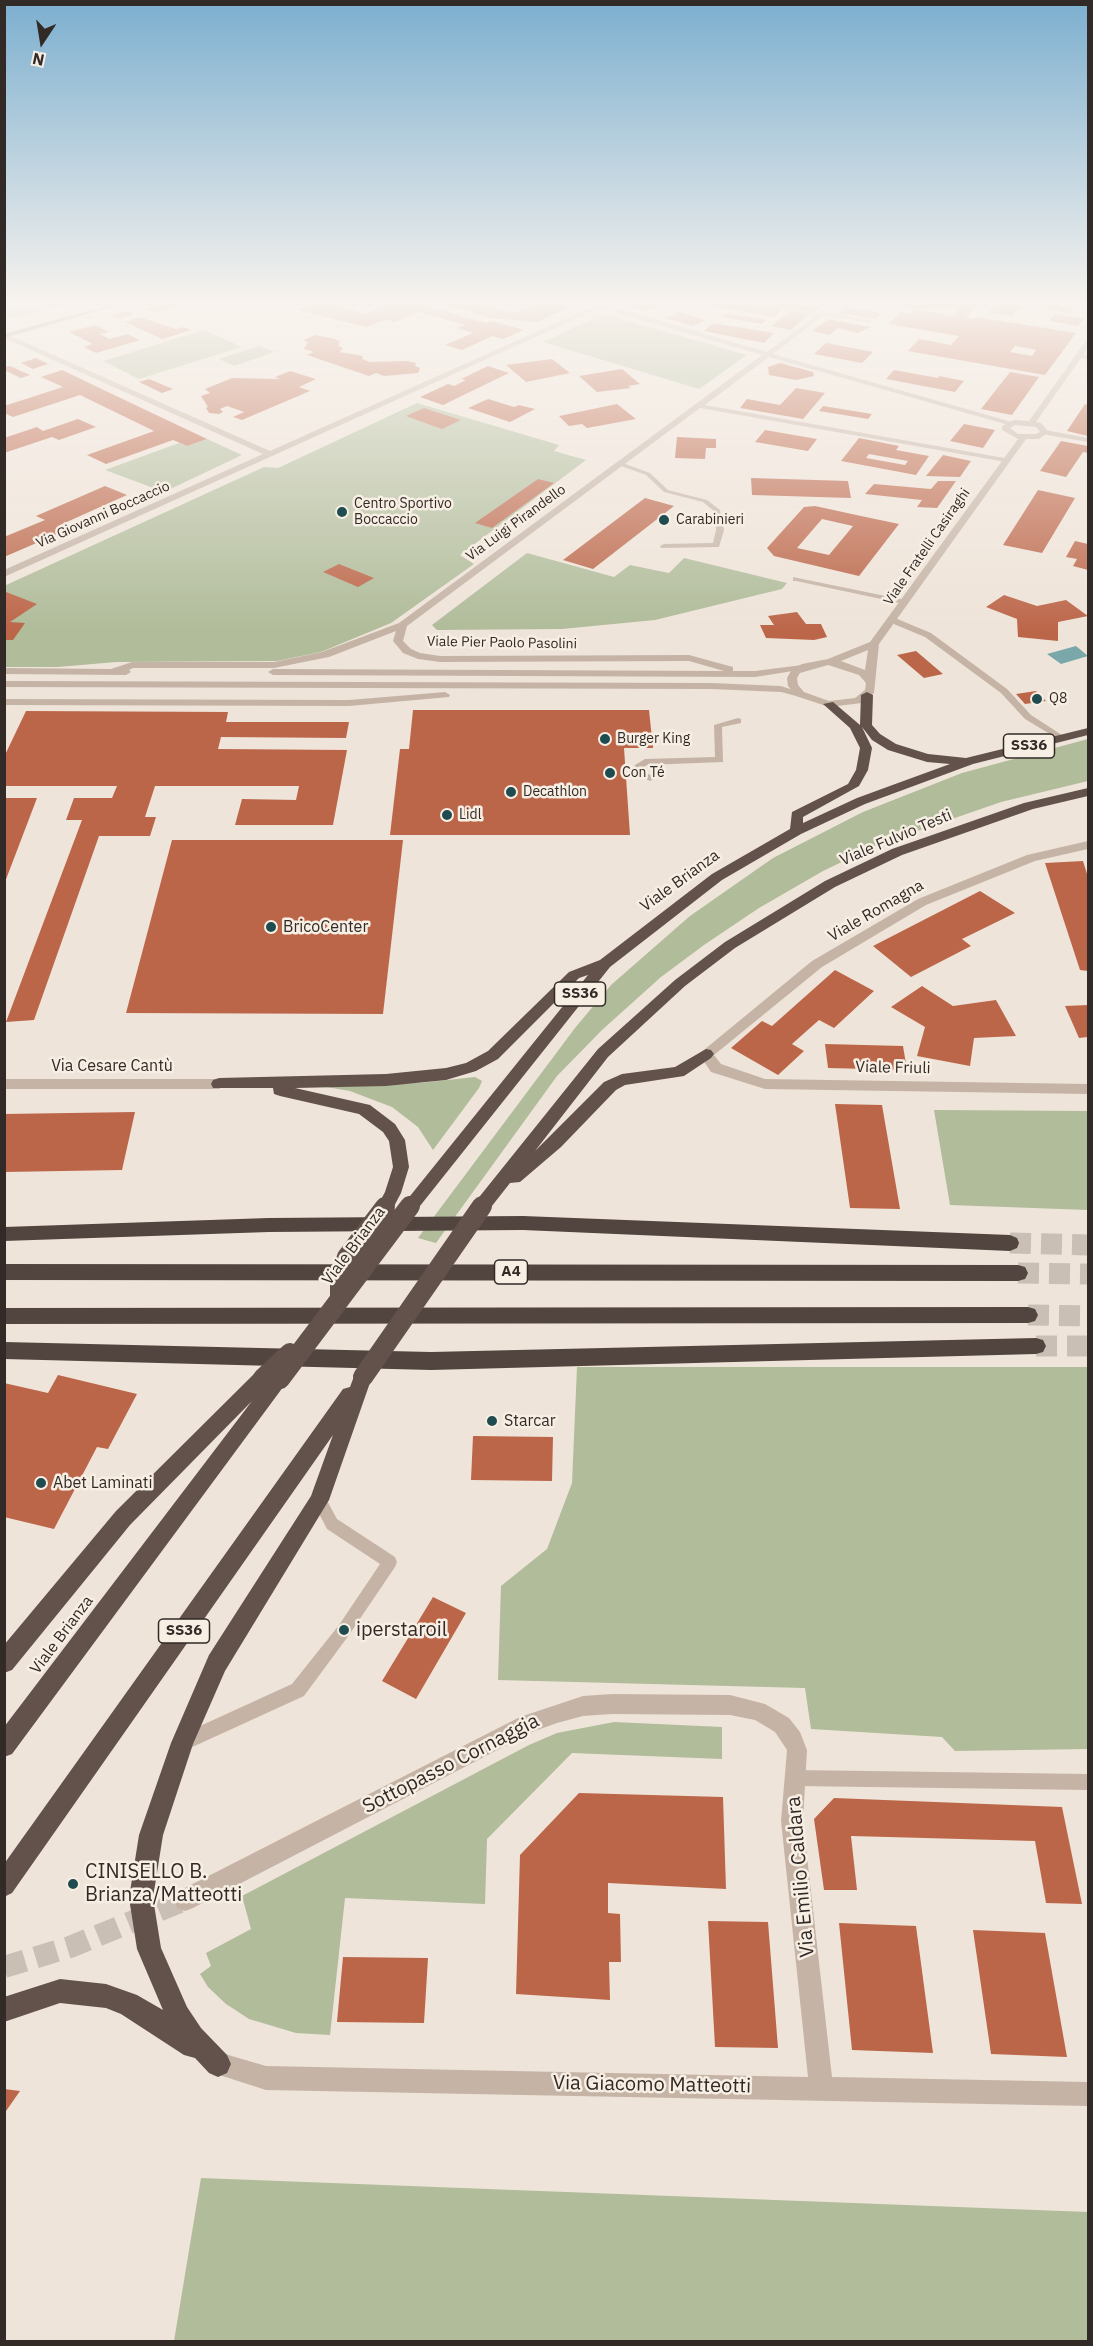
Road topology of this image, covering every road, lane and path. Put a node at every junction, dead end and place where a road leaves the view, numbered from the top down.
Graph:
1 (178, 412) edge
2 (361, 412) edge
3 (690, 412) edge
4 (737, 412) edge
5 (969, 412) edge
6 (1040, 412) edge
7 (1032, 423) junction
8 (1009, 424) junction
9 (1045, 432) junction
10 (1023, 437) junction
11 (1089, 440) edge
12 (269, 454) junction
13 (1006, 459) junction
14 (620, 464) junction
15 (664, 546) dead end
16 (4, 574) edge
17 (796, 579) dead end
18 (905, 602) junction
19 (892, 620) junction
20 (402, 625) junction
21 (874, 644) junction
22 (828, 662) junction
23 (806, 666) junction
24 (4, 671) edge
25 (115, 671) junction
26 (740, 674) junction
27 (869, 679) junction
28 (4, 684) edge
29 (566, 686) junction
30 (800, 694) junction
31 (867, 695) junction
32 (4, 702) edge
33 (829, 704) junction
34 (738, 721) dead end
35 (1089, 732) edge
36 (1062, 737) junction
37 (969, 761) junction
38 (650, 778) dead end
39 (1089, 792) edge
40 (795, 831) junction
41 (1089, 845) edge
42 (605, 964) junction
43 (706, 1054) junction
44 (4, 1084) edge
45 (219, 1084) junction
46 (1089, 1089) edge
47 (482, 1206) junction
48 (4, 1234) edge
49 (1010, 1243) tunnel mouth
50 (4, 1272) edge
51 (1018, 1273) tunnel mouth
52 (340, 1299) junction
53 (1028, 1315) tunnel mouth
54 (4, 1316) edge
55 (1036, 1346) tunnel mouth
56 (4, 1350) edge
57 (363, 1377) junction
58 (272, 1378) junction
59 (319, 1500) junction
60 (4, 1662) edge
61 (182, 1743) junction
62 (4, 1746) edge
63 (795, 1778) junction
64 (1089, 1782) edge
65 (4, 1885) edge
66 (185, 1900) tunnel mouth
67 (4, 2010) edge
68 (218, 2064) junction
69 (821, 2088) junction
70 (1089, 2094) edge

1 - 12 street
2 - 12 street, Via Giovanni Boccaccio
3 - 14 street, Via Luigi Pirandello
4 - 13 street
5 - 8 street
6 - 7 street
7 - 8 street
7 - 9 street
8 - 10 street
9 - 10 street
9 - 11 street
10 - 13 street, Viale Fratelli Casiraghi
12 - 16 street, Via Giovanni Boccaccio
13 - 18 street, Viale Fratelli Casiraghi
14 - 15 lane
14 - 20 street, Via Luigi Pirandello
17 - 18 lane
18 - 19 street, Viale Fratelli Casiraghi
19 - 21 street, Viale Fratelli Casiraghi
19 - 36 lane
20 - 25 street, Viale Pier Paolo Pasolini
20 - 26 street, Viale Pier Paolo Pasolini
21 - 22 street
21 - 27 street, Viale Fratelli Casiraghi
22 - 23 street, Viale Pier Paolo Pasolini
22 - 27 street
23 - 26 street, Viale Pier Paolo Pasolini
23 - 30 street
24 - 25 street, Viale Pier Paolo Pasolini
25 - 26 street, Viale Pier Paolo Pasolini
27 - 31 street, Viale Fratelli Casiraghi
28 - 29 street
29 - 30 street
29 - 32 street
30 - 33 street
31 - 33 street
31 - 37 highway
33 - 40 highway
34 - 38 lane
35 - 36 highway, SS36
36 - 37 highway, SS36
37 - 40 highway, SS36
39 - 47 highway, Viale Fulvio Testi / SS36
40 - 42 highway, Viale Brianza / SS36
41 - 43 street, Viale Romagna
42 - 45 highway
42 - 52 highway, Viale Brianza / SS36, bridge
43 - 46 street, Viale Friuli
43 - 47 highway
44 - 45 street, Via Cesare Cantù
45 - 52 highway, bridge
47 - 57 highway, SS36, bridge
48 - 49 highway
50 - 51 highway, A4
52 - 58 highway, Viale Brianza / SS36, bridge
53 - 54 highway
55 - 56 highway
57 - 59 highway
57 - 65 highway, SS36
58 - 60 highway
58 - 62 highway, Viale Brianza
59 - 61 highway
59 - 61 lane
61 - 68 highway
63 - 64 lane, Via Emilio Caldara
63 - 66 street, Sottopasso Cornaggia
63 - 69 street, Via Emilio Caldara
67 - 68 highway
68 - 69 street, Via Giacomo Matteotti
69 - 70 street, Via Giacomo Matteotti

